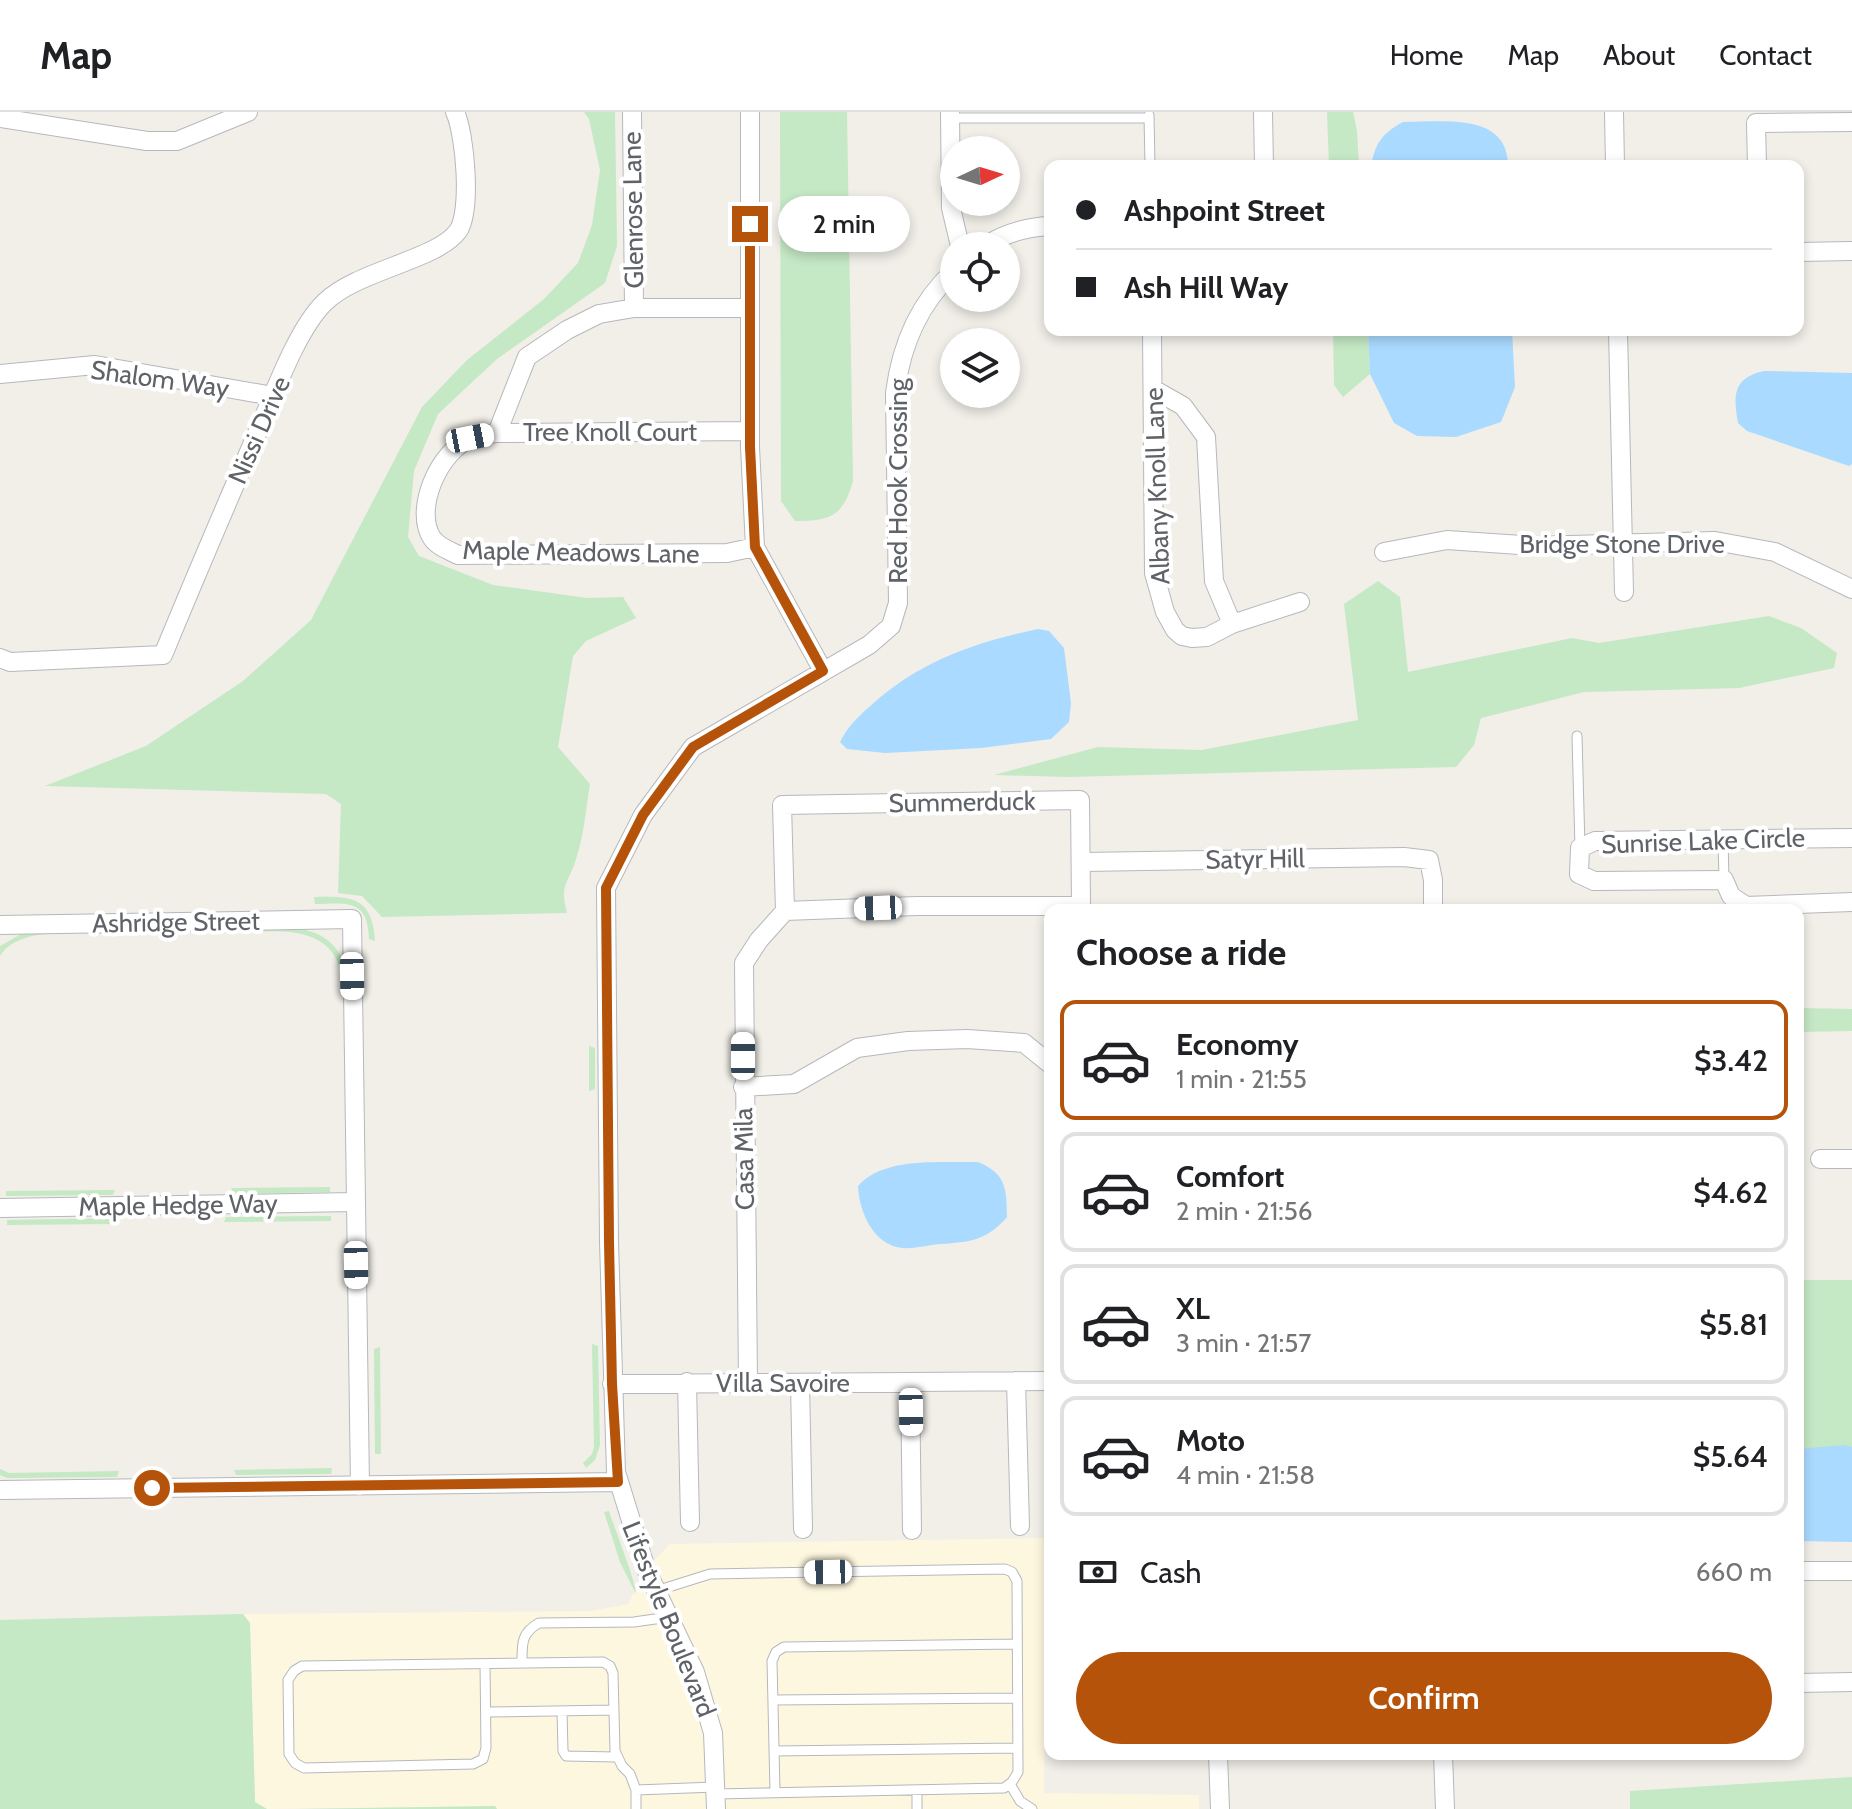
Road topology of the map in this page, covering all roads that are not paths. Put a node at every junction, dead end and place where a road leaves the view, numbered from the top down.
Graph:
1 (248, 112) edge
2 (632, 112) edge
3 (750, 112) edge
4 (1263, 112) edge
5 (1614, 112) edge
6 (950, 115) edge
7 (1149, 115) edge
8 (457, 117) edge
9 (0, 118) edge
10 (1852, 122) edge
11 (1150, 160) edge
12 (1264, 160) edge
13 (1615, 160) edge
14 (1757, 160) edge
15 (1044, 226) edge
16 (957, 232) edge
17 (1016, 232) edge
18 (1852, 251) edge
19 (1804, 252) edge
20 (940, 290) edge
21 (634, 308) junction
22 (750, 308) junction
23 (1152, 336) edge
24 (1618, 336) edge
25 (0, 374) edge
26 (1153, 389) junction
27 (273, 396) junction
28 (750, 431) junction
29 (497, 433) junction
30 (470, 438) joint
31 (1623, 545) junction
32 (755, 547) junction
33 (1384, 552) dead end
34 (1852, 589) edge
35 (1624, 592) dead end
36 (1300, 602) dead end
37 (1232, 624) junction
38 (0, 658) edge
39 (823, 671) junction
40 (1577, 736) dead end
41 (1852, 838) edge
42 (1723, 839) junction
43 (1580, 848) junction
44 (621, 858) joint
45 (1082, 862) junction
46 (1724, 880) junction
47 (1852, 902) edge
48 (1081, 904) edge
49 (1433, 904) edge
50 (1743, 904) edge
51 (1799, 904) edge
52 (1044, 906) edge
53 (785, 911) junction
54 (0, 925) edge
55 (1044, 1059) edge
56 (743, 1087) junction
57 (1820, 1159) dead end
58 (1852, 1159) edge
59 (355, 1202) junction
60 (0, 1208) edge
61 (1016, 1381) junction
62 (1044, 1381) edge
63 (687, 1382) junction
64 (910, 1382) junction
65 (748, 1383) junction
66 (800, 1383) junction
67 (612, 1384) junction
68 (618, 1482) junction
69 (360, 1486) junction
70 (0, 1490) edge
71 (690, 1522) dead end
72 (1020, 1526) dead end
73 (803, 1529) dead end
74 (912, 1530) dead end
75 (1804, 1571) edge
76 (1852, 1571) edge
77 (656, 1591) junction
78 (669, 1617) junction
79 (1017, 1644) junction
80 (522, 1663) junction
81 (485, 1664) junction
82 (1852, 1682) edge
83 (1804, 1683) edge
84 (1017, 1698) junction
85 (773, 1700) junction
86 (614, 1710) junction
87 (562, 1711) junction
88 (487, 1712) junction
89 (1017, 1748) junction
90 (774, 1751) junction
91 (616, 1757) junction
92 (1218, 1760) edge
93 (1443, 1760) edge
94 (1010, 1784) junction
95 (636, 1790) junction
96 (917, 1790) junction
97 (775, 1792) junction
98 (715, 1797) edge
99 (636, 1809) edge
100 (917, 1809) edge
101 (1032, 1809) edge
102 (1220, 1809) edge
103 (1445, 1809) edge

1 - 9 street
2 - 21 street, Glenrose Lane
3 - 22 street
4 - 12 street
5 - 13 street
6 - 7 lane
6 - 16 street
7 - 11 lane
8 - 27 street, Nissi Drive
10 - 14 street
15 - 17 street
18 - 19 street
20 - 39 street, Red Hook Crossing
21 - 22 street
21 - 29 street
22 - 28 street
23 - 26 street, Albany Knoll Lane
24 - 31 street
25 - 27 street, Shalom Way
26 - 37 street
26 - 37 street, Albany Knoll Lane
27 - 38 street, Nissi Drive
28 - 29 street, Tree Knoll Court
28 - 32 street
29 - 30 street, Tree Knoll Court
30 - 32 street, Maple Meadows Lane
31 - 33 street, Bridge Stone Drive
31 - 34 street, Bridge Stone Drive
31 - 35 street
32 - 39 street
36 - 37 street
39 - 44 street, Red Hook Crossing
40 - 43 lane
41 - 42 street, Sunrise Lake Circle
42 - 43 street, Sunrise Lake Circle
42 - 46 lane
43 - 46 street, Sunrise Lake Circle
44 - 67 street, Lifestyle Boulevard
45 - 48 street
45 - 49 street, Satyr Hill
45 - 53 street, Summerduck
46 - 50 street, Sunrise Lake Circle
47 - 51 street, Sunrise Lake Circle
52 - 53 street
53 - 56 street, Casa Mila
54 - 59 street, Ashridge Street
55 - 56 street
56 - 65 street, Casa Mila
57 - 58 street
59 - 60 street, Maple Hedge Way
59 - 69 street
61 - 62 street, Villa Savoire
61 - 64 street, Villa Savoire
61 - 72 street
63 - 65 street, Villa Savoire
63 - 67 street, Villa Savoire
63 - 71 street
64 - 66 street, Villa Savoire
64 - 74 street
65 - 66 street, Villa Savoire
66 - 73 street
67 - 68 street, Lifestyle Boulevard
68 - 69 street
68 - 77 street, Lifestyle Boulevard
69 - 70 street
75 - 76 street
77 - 78 street, Lifestyle Boulevard
77 - 79 lane
78 - 80 lane
78 - 98 street, Lifestyle Boulevard
79 - 84 lane
79 - 85 lane
80 - 81 lane
80 - 86 lane
81 - 88 lane
81 - 88 lane
82 - 83 street
84 - 85 lane
84 - 89 lane
85 - 90 lane
86 - 87 lane
86 - 91 lane
87 - 88 lane
87 - 91 lane
89 - 90 lane
89 - 94 lane
90 - 97 lane
91 - 95 lane
92 - 102 street
93 - 103 street
94 - 96 lane
94 - 101 lane
95 - 98 lane
95 - 99 lane
96 - 97 lane
96 - 100 lane
97 - 98 lane

